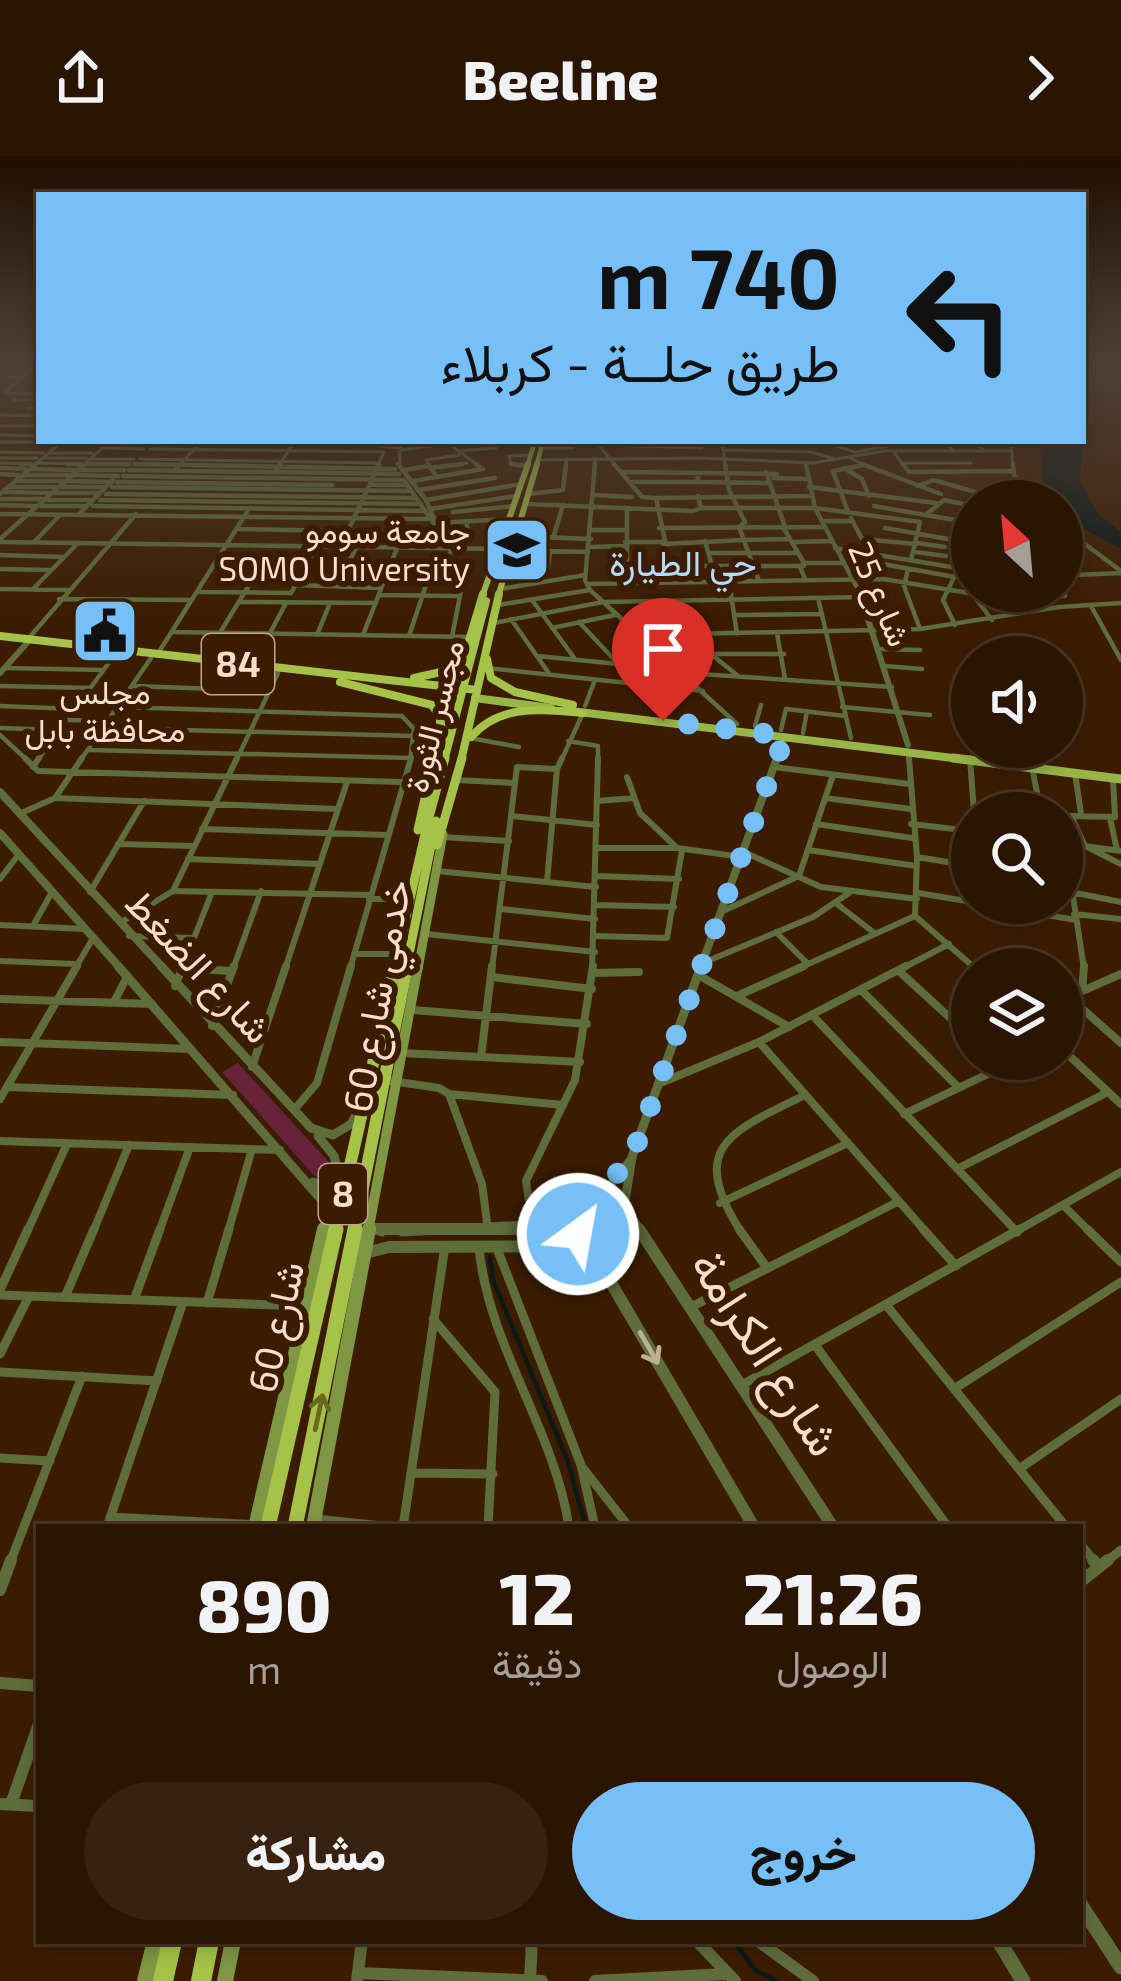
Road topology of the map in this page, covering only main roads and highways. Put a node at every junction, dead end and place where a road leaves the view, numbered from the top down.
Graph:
1 (538, 447) edge
2 (534, 458) junction
3 (524, 487) junction
4 (490, 599) junction
5 (0, 638) edge
6 (28, 641) junction
7 (468, 642) junction
8 (154, 656) junction
9 (460, 668) junction
10 (485, 668) junction
11 (337, 678) junction
12 (453, 692) junction
13 (476, 694) junction
14 (573, 705) junction
15 (584, 709) junction
16 (618, 713) junction
17 (446, 726) junction
18 (783, 733) junction
19 (468, 738) junction
20 (438, 747) junction
21 (908, 748) junction
22 (1075, 769) junction
23 (1112, 775) edge
24 (438, 828) junction
25 (427, 864) junction
26 (398, 1053) junction
27 (392, 1082) junction
28 (296, 1522) edge
29 (314, 1523) edge
30 (262, 1524) edge
31 (154, 1944) edge
32 (171, 1944) edge
33 (208, 1944) edge
34 (231, 1944) edge
35 (146, 1981) edge
36 (163, 1981) edge
37 (201, 1981) edge
38 (225, 1981) edge

1 - 2 highway, 8
2 - 3 highway, 8
2 - 3 highway, 8
3 - 4 highway, 8
3 - 4 highway, 8
4 - 7 highway
4 - 10 highway
4 - 24 highway, مجسر الثورة / 8, bridge
5 - 6 highway, 84
6 - 8 highway, 84
6 - 8 highway, 84
7 - 9 highway
7 - 11 highway
8 - 11 highway, 84
8 - 11 highway, 84
9 - 10 highway
9 - 12 highway
10 - 13 highway
10 - 14 highway
11 - 12 highway, 84
11 - 20 highway
12 - 13 highway, 84
12 - 17 highway
13 - 14 main road, 84
13 - 15 main road, 84
13 - 19 highway
14 - 15 main road, 84
15 - 16 main road, 84
15 - 19 highway
16 - 18 main road, 84
16 - 18 main road, 84
17 - 19 highway
17 - 20 highway
18 - 21 main road, 84
18 - 21 main road, 84
19 - 24 highway
20 - 25 highway
21 - 22 main road, 84
21 - 22 main road, 84
22 - 23 main road, 84
24 - 25 main road, خدمي شارع 60
24 - 25 highway, مجسر الثورة / 8
25 - 26 highway, شارع 60 / 8
25 - 26 main road, خدمي شارع 60
25 - 30 highway, شارع 60 / 8
26 - 27 highway, شارع 60 / 8
28 -> 27 highway, شارع 60 / 8
27 - 29 main road, خدمي شارع 60
31 - 35 main road
32 - 36 highway
33 - 37 highway
34 - 38 main road

